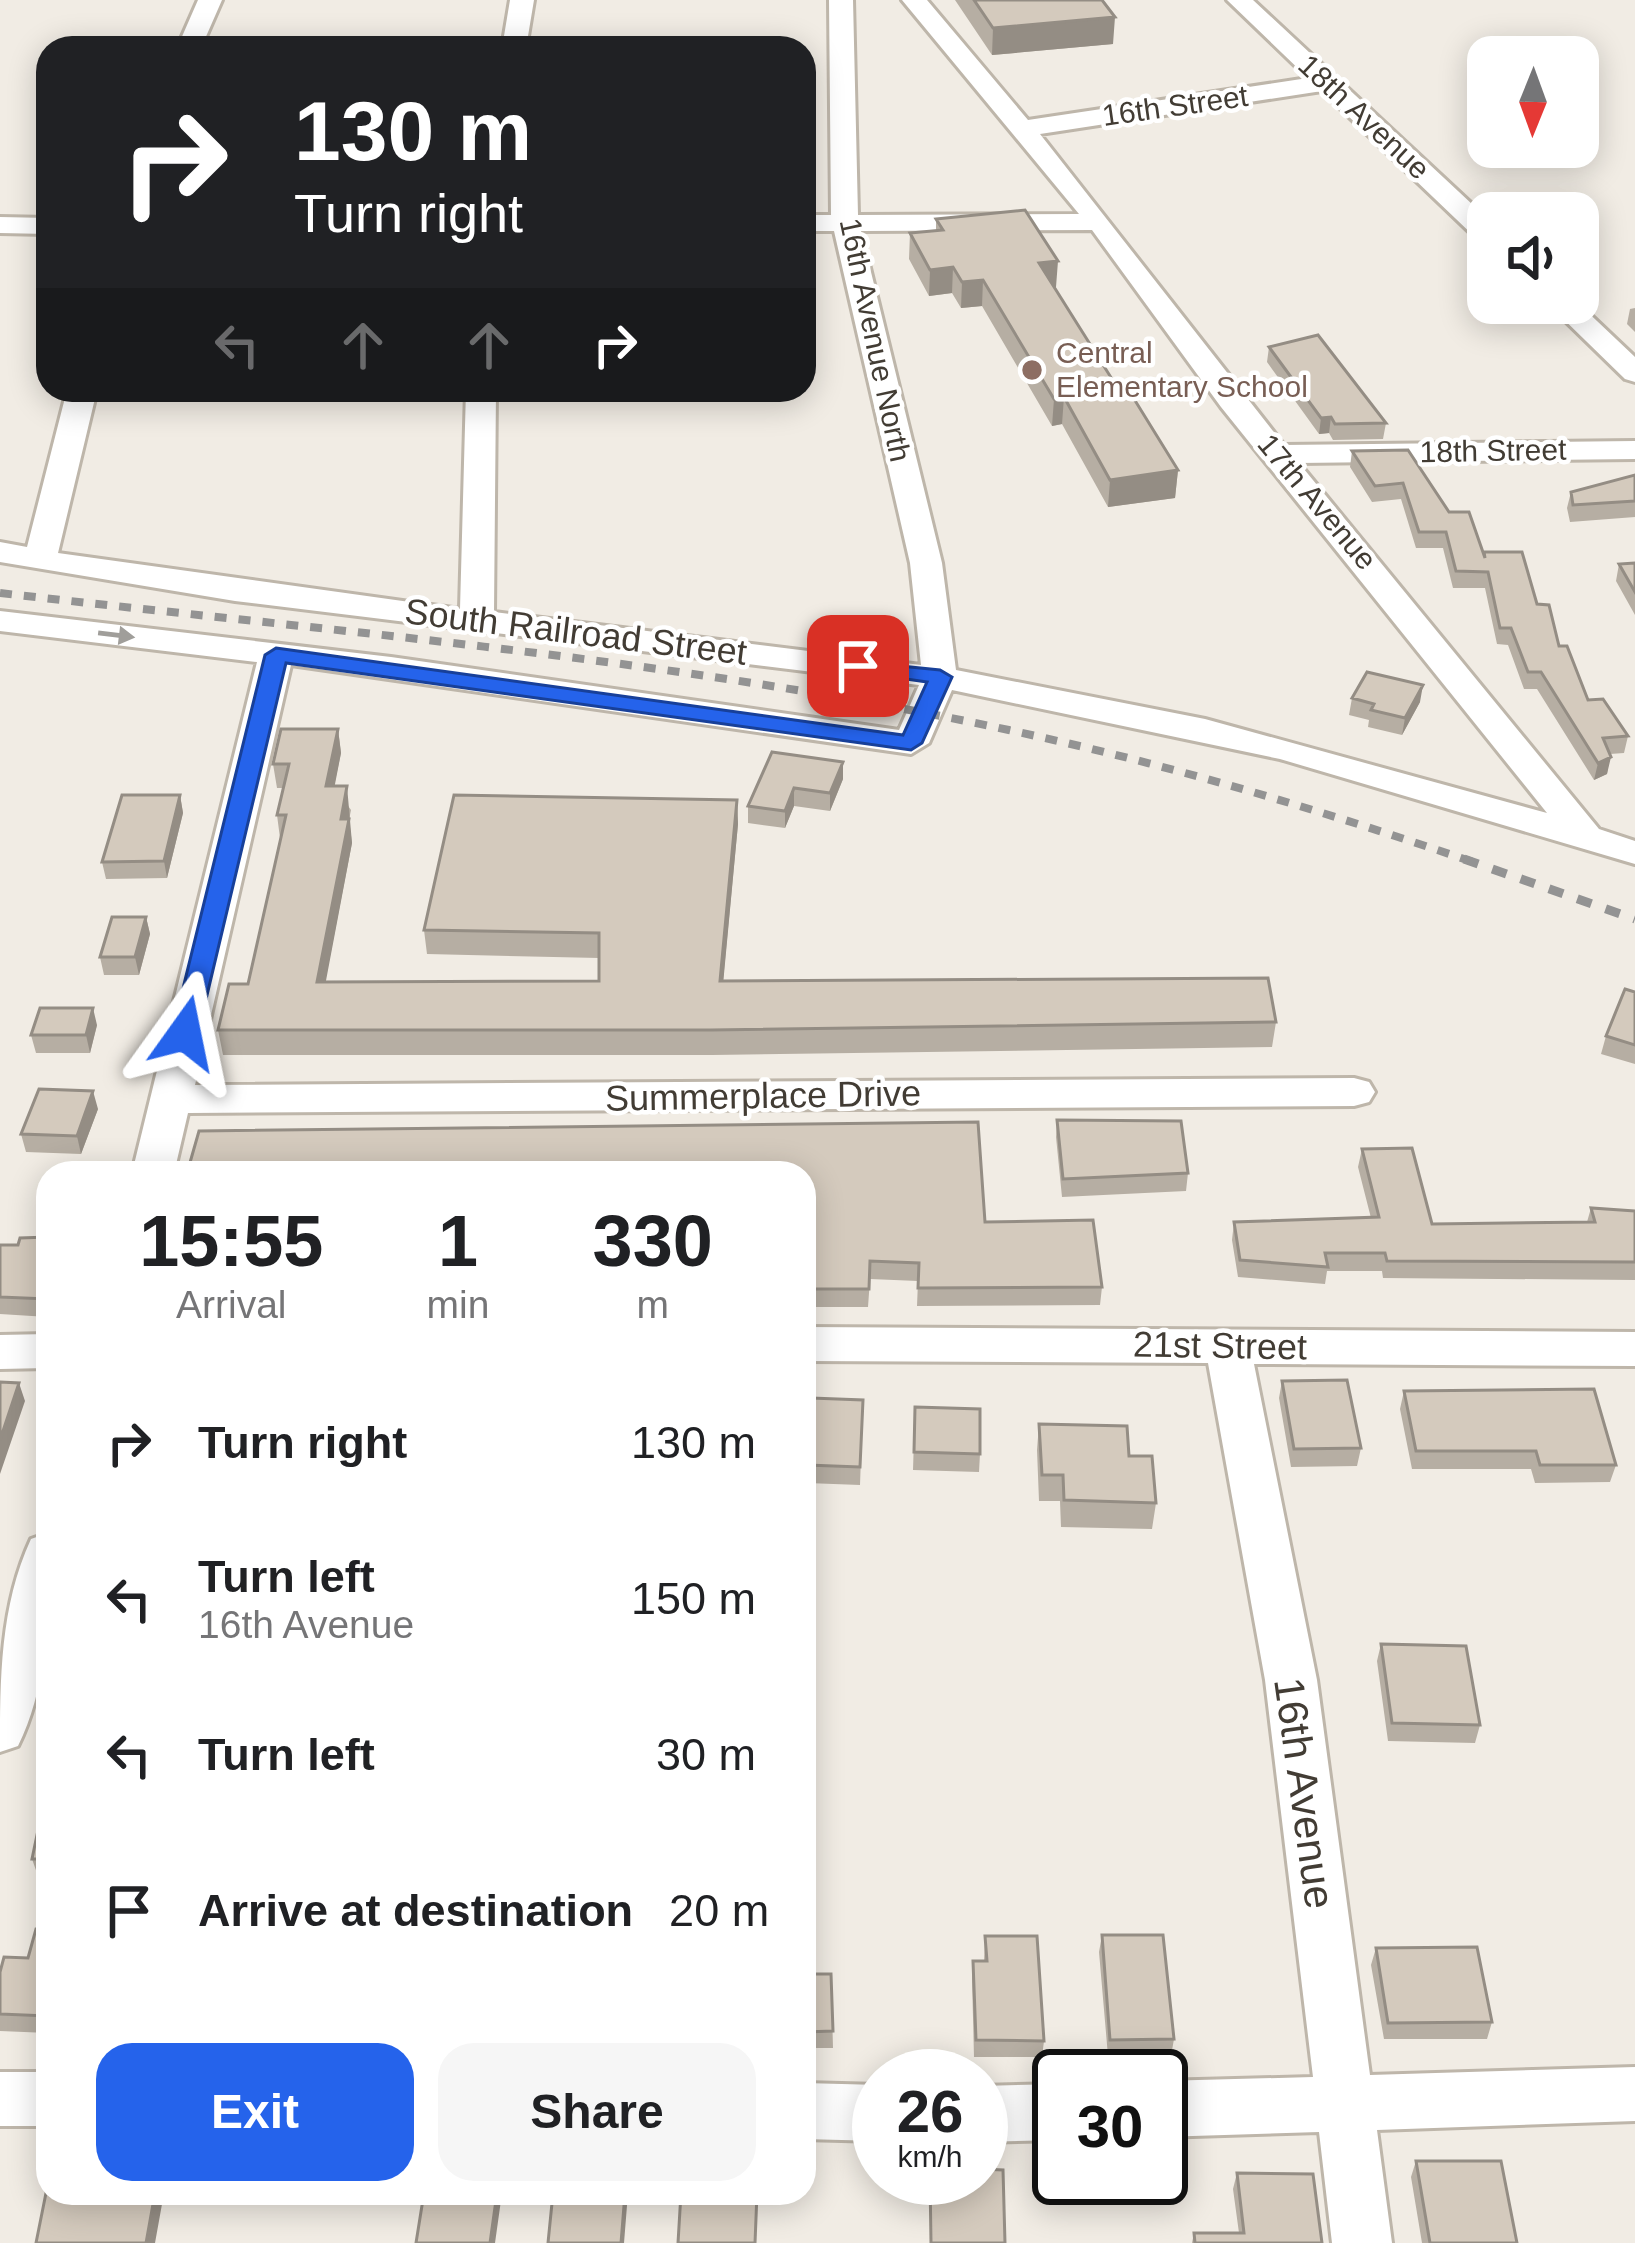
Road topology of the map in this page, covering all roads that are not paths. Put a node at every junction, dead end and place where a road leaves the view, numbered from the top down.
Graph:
1 (210, 0) edge
2 (522, 0) edge
3 (841, 0) edge
4 (914, 0) edge
5 (1239, 0) edge
6 (194, 36) edge
7 (516, 36) edge
8 (1328, 83) junction
9 (1021, 128) junction
10 (1467, 214) edge
11 (1100, 222) junction
12 (816, 223) edge
13 (844, 223) junction
14 (0, 225) edge
15 (36, 226) edge
16 (1583, 324) edge
17 (1635, 373) edge
18 (79, 402) edge
19 (481, 402) edge
20 (1635, 450) edge
21 (1278, 454) junction
22 (0, 552) edge
23 (40, 560) junction
24 (477, 619) junction
25 (0, 621) edge
26 (276, 655) junction
27 (940, 677) junction
28 (1585, 836) junction
29 (1635, 853) edge
30 (1354, 1092) dead end
31 (173, 1099) junction
32 (156, 1161) edge
33 (816, 1344) edge
34 (1227, 1346) junction
35 (1635, 1349) edge
36 (36, 1351) edge
37 (0, 1352) edge
38 (36, 1597) edge
39 (0, 1730) edge
40 (1635, 2094) edge
41 (0, 2099) edge
42 (36, 2099) edge
43 (1345, 2104) junction
44 (1188, 2108) edge
45 (816, 2111) edge
46 (852, 2112) edge
47 (1362, 2243) edge

1 - 6 street
2 - 7 street
3 - 13 street, 16th Avenue North
4 - 9 street, 17th Avenue
5 - 8 street, 18th Avenue
8 - 9 street, 16th Street
8 - 10 street, 18th Avenue
9 - 11 street, 17th Avenue
11 - 13 street
11 - 21 street, 17th Avenue
12 - 13 street
13 - 27 street, 16th Avenue North
14 - 15 street
16 - 17 street
18 - 23 street
19 - 24 street
20 - 21 street, 18th Street
21 - 28 street, 17th Avenue
22 - 23 street, South Railroad Street
23 - 24 street, South Railroad Street
24 - 27 street, South Railroad Street
25 -> 26 street
26 - 27 street
26 - 31 street
27 - 28 street, South Railroad Street
28 - 29 street, South Railroad Street
30 - 31 street, Summerplace Drive
31 - 32 street
33 - 34 street, 21st Street
34 - 35 street, 21st Street
34 - 43 street, 16th Avenue
36 - 37 street
38 - 39 street
40 - 43 street
41 - 42 street
43 - 44 street
43 - 47 street, 16th Avenue
45 - 46 street

